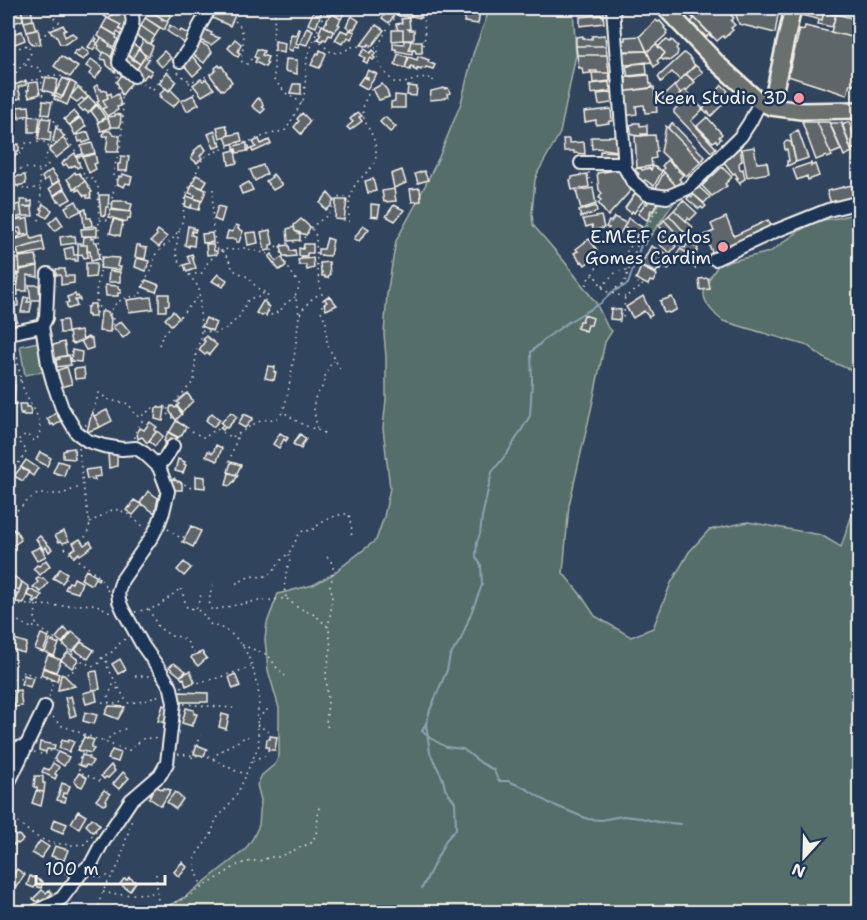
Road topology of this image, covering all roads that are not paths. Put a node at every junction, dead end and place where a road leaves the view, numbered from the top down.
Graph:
1 (128, 8) edge
2 (210, 8) edge
3 (613, 8) edge
4 (665, 8) edge
5 (793, 8) edge
6 (180, 61) road end
7 (130, 72) road end
8 (762, 107) junction
9 (860, 110) edge
10 (581, 163) dead end
11 (624, 163) junction
12 (860, 202) edge
13 (715, 259) dead end
14 (48, 274) dead end
15 (42, 326) junction
16 (14, 332) dead end
17 (173, 446) dead end
18 (156, 463) junction
19 (45, 707) road end
20 (31, 749) junction
21 (8, 750) edge
22 (8, 784) edge
23 (35, 912) edge

1 - 7 street
2 - 6 street
3 - 11 street
4 - 8 main road
5 - 8 main road
8 - 9 main road
8 - 11 street
10 - 11 street
12 - 13 street
14 - 15 street
15 - 16 street
15 - 18 street
17 - 18 street
18 - 23 street
19 - 20 street
20 - 21 street
20 - 22 street

